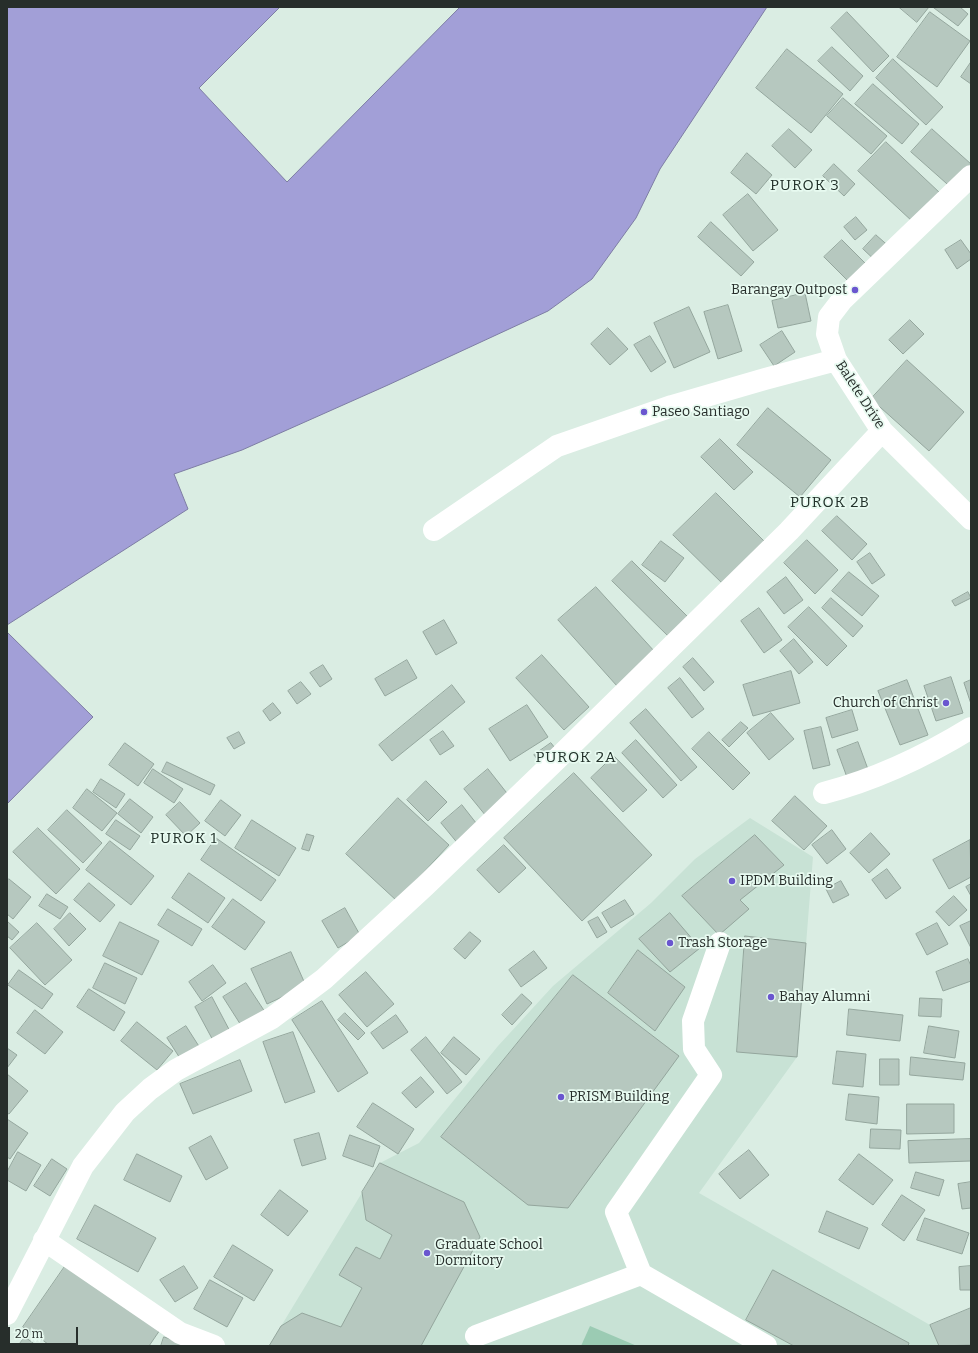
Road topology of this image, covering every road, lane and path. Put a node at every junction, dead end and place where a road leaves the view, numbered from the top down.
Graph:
1 (971, 176) edge
2 (836, 360) junction
3 (882, 431) junction
4 (971, 520) edge
5 (434, 530) dead end
6 (971, 728) edge
7 (824, 793) dead end
8 (720, 943) dead end
9 (44, 1240) junction
10 (641, 1274) junction
11 (7, 1314) edge
12 (476, 1336) dead end
13 (214, 1346) edge
14 (766, 1346) edge

1 - 2 street, Balete Drive
2 - 3 street, Balete Drive
2 - 5 street
3 - 4 street, Balete Drive
3 - 9 street
6 - 7 street
8 - 10 street
9 - 11 street
9 - 13 street
10 - 12 street
10 - 14 street

